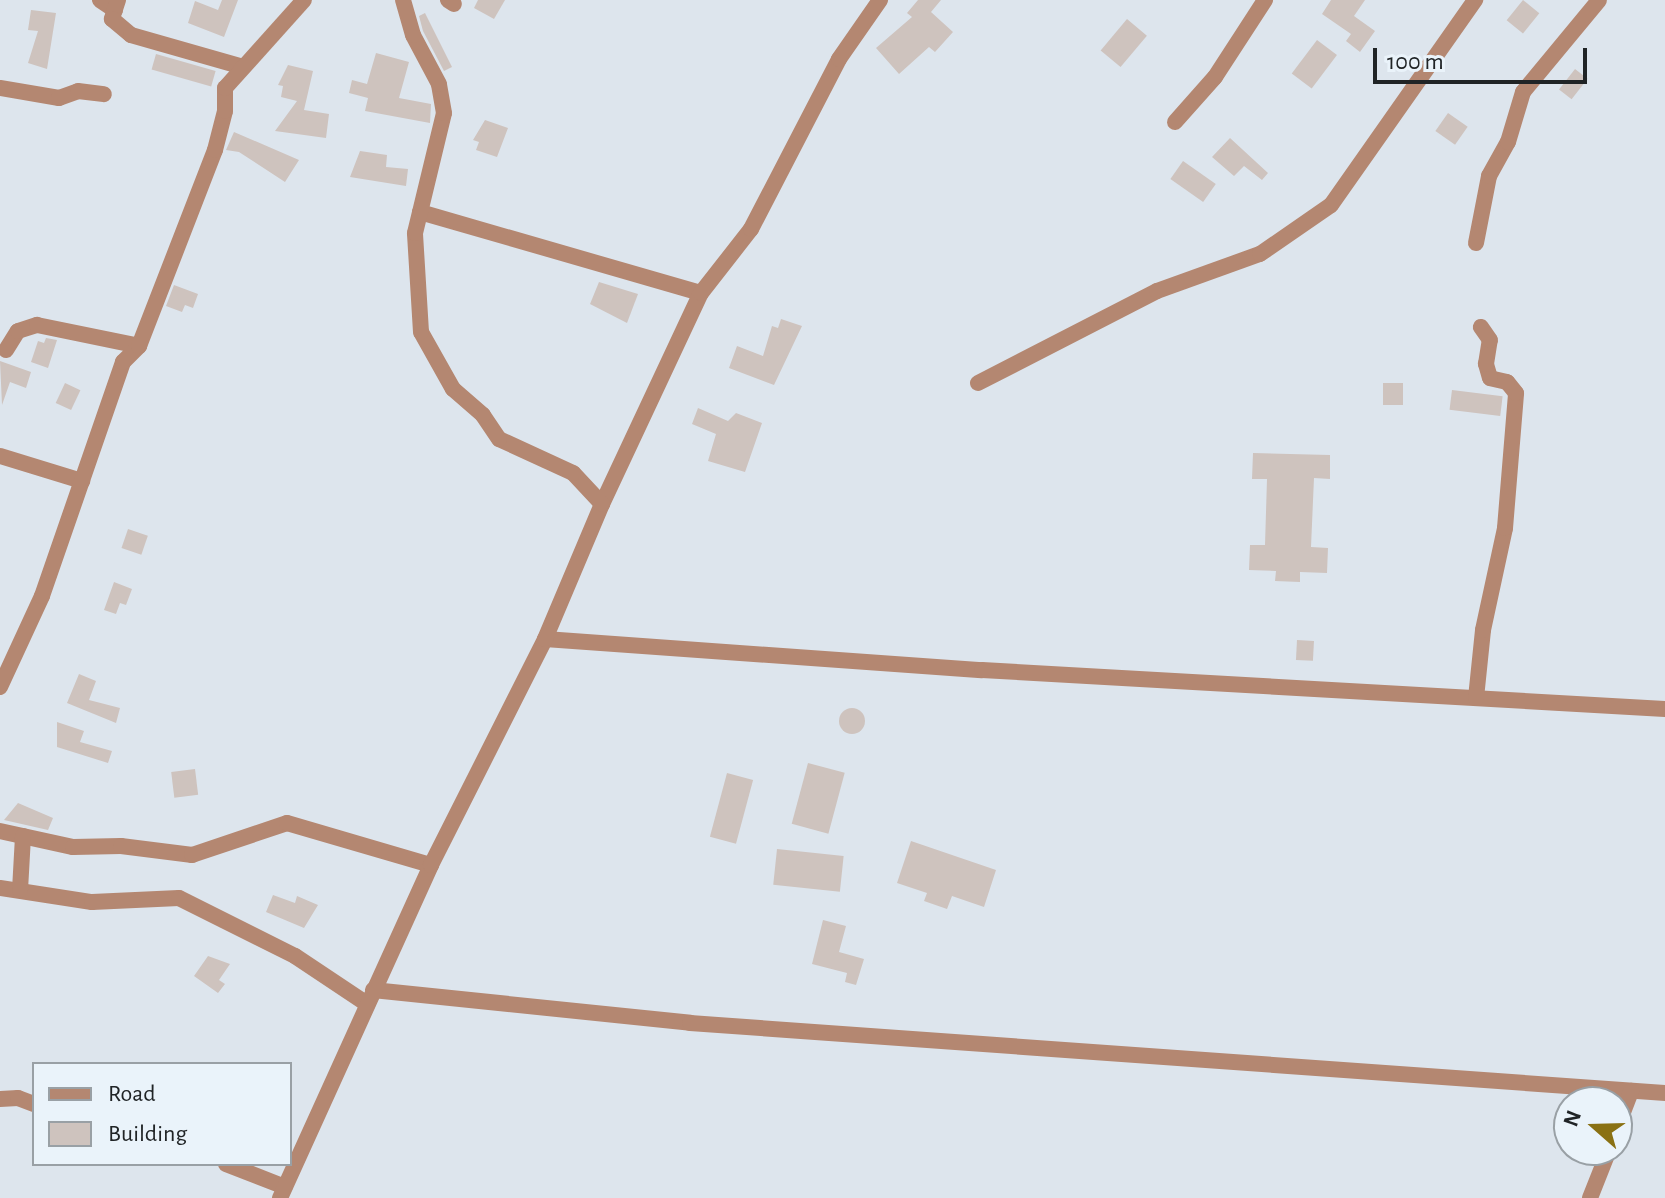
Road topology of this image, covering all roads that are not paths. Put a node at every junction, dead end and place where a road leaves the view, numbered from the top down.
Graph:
1 (100, 0) edge
2 (304, 0) edge
3 (403, 0) edge
4 (880, 0) edge
5 (1265, 0) edge
6 (1475, 0) edge
7 (1599, 0) edge
8 (116, 5) edge
9 (240, 66) junction
10 (0, 88) edge
11 (104, 94) dead end
12 (1175, 122) dead end
13 (420, 212) junction
14 (1476, 243) dead end
15 (701, 293) junction
16 (1481, 327) dead end
17 (139, 346) junction
18 (6, 350) dead end
19 (978, 383) dead end
20 (0, 456) edge
21 (82, 481) junction
22 (602, 504) junction
23 (545, 639) junction
24 (0, 687) edge
25 (1476, 698) junction
26 (1665, 709) edge
27 (0, 831) edge
28 (23, 836) junction
29 (431, 865) junction
30 (0, 888) edge
31 (20, 890) junction
32 (370, 997) junction
33 (1562, 1086) edge
34 (1633, 1091) edge
35 (1665, 1093) edge
36 (0, 1099) edge
37 (32, 1103) edge
38 (230, 1166) edge
39 (1603, 1166) edge
40 (283, 1192) edge
41 (1590, 1198) edge

1 - 8 street
2 - 9 street
3 - 13 street
4 - 15 street
5 - 12 street
6 - 19 street
7 - 14 street
8 - 9 street
9 - 17 street
10 - 11 street
13 - 15 street
13 - 22 street
15 - 22 street
16 - 25 street
17 - 18 street
17 - 21 street
20 - 21 street
21 - 24 street
22 - 23 street
23 - 25 street
23 - 29 street
25 - 26 street
27 - 28 street
28 - 29 street
28 - 31 street
29 - 32 street
30 - 31 street
31 - 32 street
32 - 33 street
32 - 40 street
34 - 35 street
36 - 37 street
38 - 40 street
39 - 41 street

